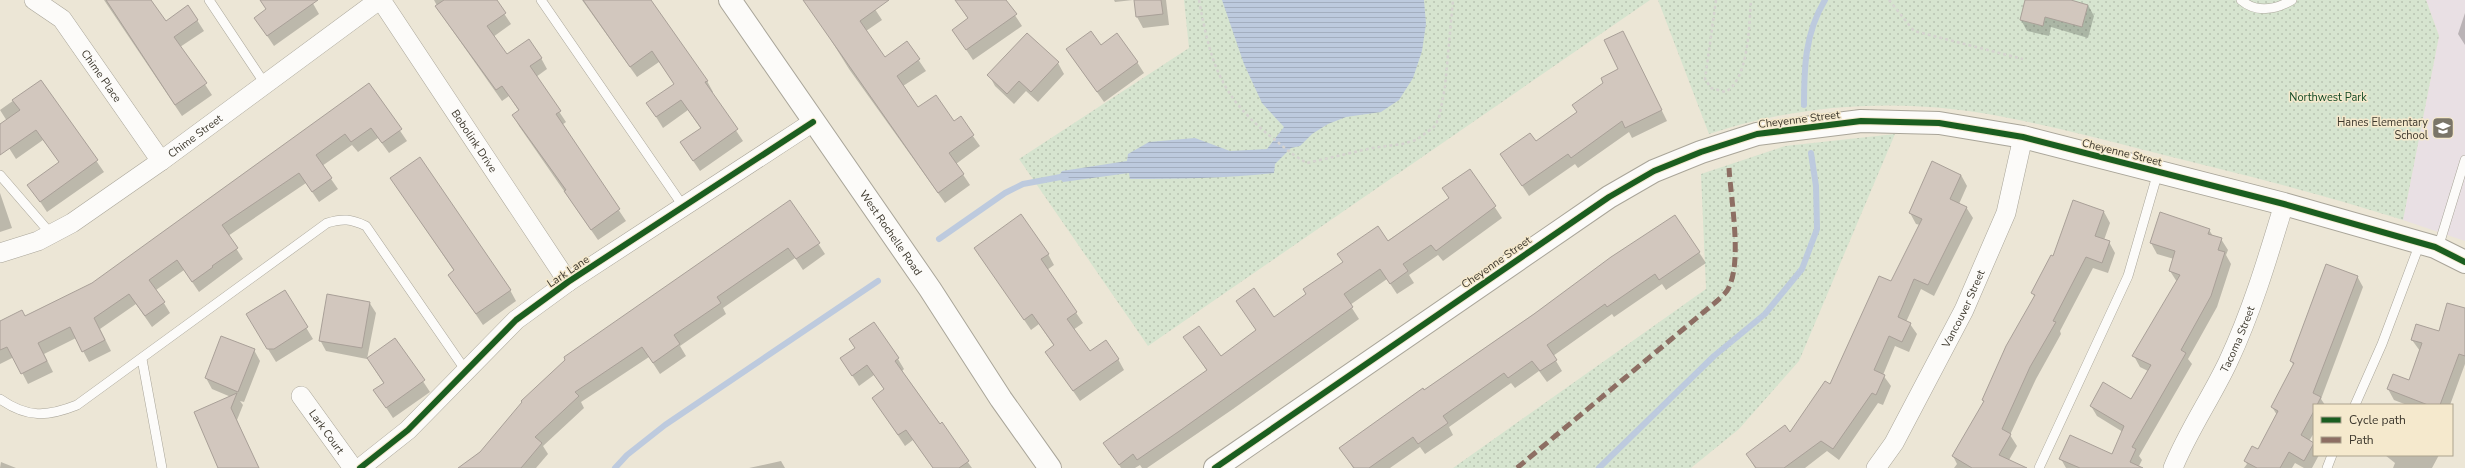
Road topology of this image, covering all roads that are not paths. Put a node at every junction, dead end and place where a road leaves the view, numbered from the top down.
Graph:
1 (34, 0) edge
2 (209, 0) edge
3 (380, 0) edge
4 (541, 0) edge
5 (730, 0) edge
6 (2240, 0) edge
7 (2292, 0) edge
8 (265, 84) junction
9 (813, 122) junction
10 (2023, 137) junction
11 (2465, 160) edge
12 (161, 161) junction
13 (2158, 172) junction
14 (0, 175) edge
15 (2284, 204) junction
16 (684, 206) junction
17 (51, 234) junction
18 (2429, 246) junction
19 (0, 253) edge
20 (2465, 262) edge
21 (568, 282) junction
22 (142, 359) junction
23 (466, 371) junction
24 (301, 396) dead end
25 (0, 400) edge
26 (2355, 404) edge
27 (2332, 456) edge
28 (162, 468) edge
29 (353, 468) edge
30 (360, 468) edge
31 (1050, 468) edge
32 (1215, 468) edge
33 (1876, 468) edge
34 (2039, 468) edge
35 (2173, 468) edge
36 (2327, 468) edge

1 - 12 street, Chime Place
2 - 8 lane
3 - 8 street, Chime Street
3 - 21 street, Bobolink Drive
4 - 16 lane
5 - 9 street, West Rochelle Road
6 - 7 lane
8 - 12 street, Chime Street
9 - 16 street, Lark Lane
9 - 31 street, West Rochelle Road
10 - 13 street, Cheyenne Street
10 - 32 street, Cheyenne Street
10 - 33 street, Vancouver Street
11 - 18 lane
12 - 17 street, Chime Street
13 - 15 street, Cheyenne Street
13 - 34 lane
14 - 17 lane
15 - 18 street, Cheyenne Street
15 - 35 street, Tacoma Street
16 - 21 street, Lark Lane
17 - 19 street, Chime Street
18 - 20 street, Cheyenne Street
18 - 26 lane
21 - 23 street, Lark Lane
22 - 23 lane
22 - 25 lane
22 - 28 lane
23 - 30 street, Lark Lane
24 - 29 street, Lark Court
27 - 36 lane

